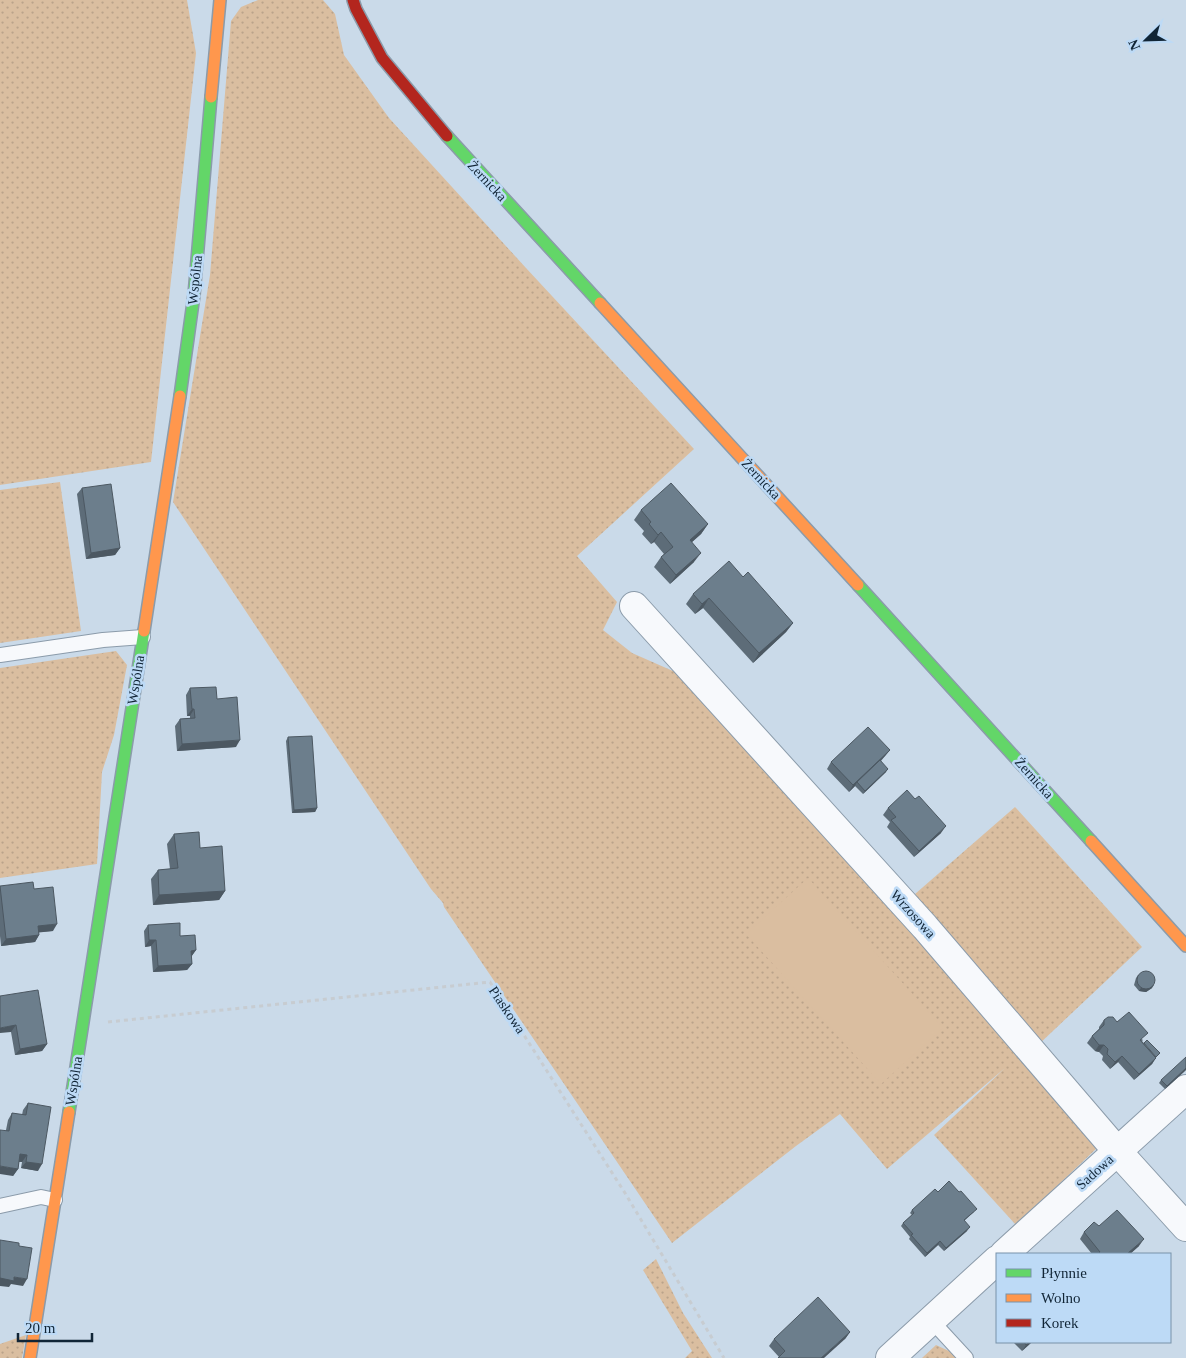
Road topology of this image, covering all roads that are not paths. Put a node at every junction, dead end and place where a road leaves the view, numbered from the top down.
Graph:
1 (220, 0) edge
2 (353, 0) edge
3 (634, 606) dead end
4 (143, 637) junction
5 (0, 655) edge
6 (1186, 946) edge
7 (1186, 1089) edge
8 (1118, 1152) junction
9 (55, 1200) junction
10 (0, 1206) edge
11 (1186, 1227) edge
12 (1005, 1253) edge
13 (996, 1261) edge
14 (931, 1320) junction
15 (30, 1358) edge
16 (890, 1358) edge
17 (966, 1358) edge

1 - 4 street, Wspólna
2 - 6 street, Żernicka
3 - 8 street, Wrzosowa
4 - 5 lane
4 - 9 street, Wspólna
7 - 8 street, Sadowa
8 - 11 street, Wrzosowa
8 - 12 street, Sadowa
9 - 10 lane
9 - 15 street, Wspólna
13 - 14 street
14 - 16 street
14 - 17 lane

